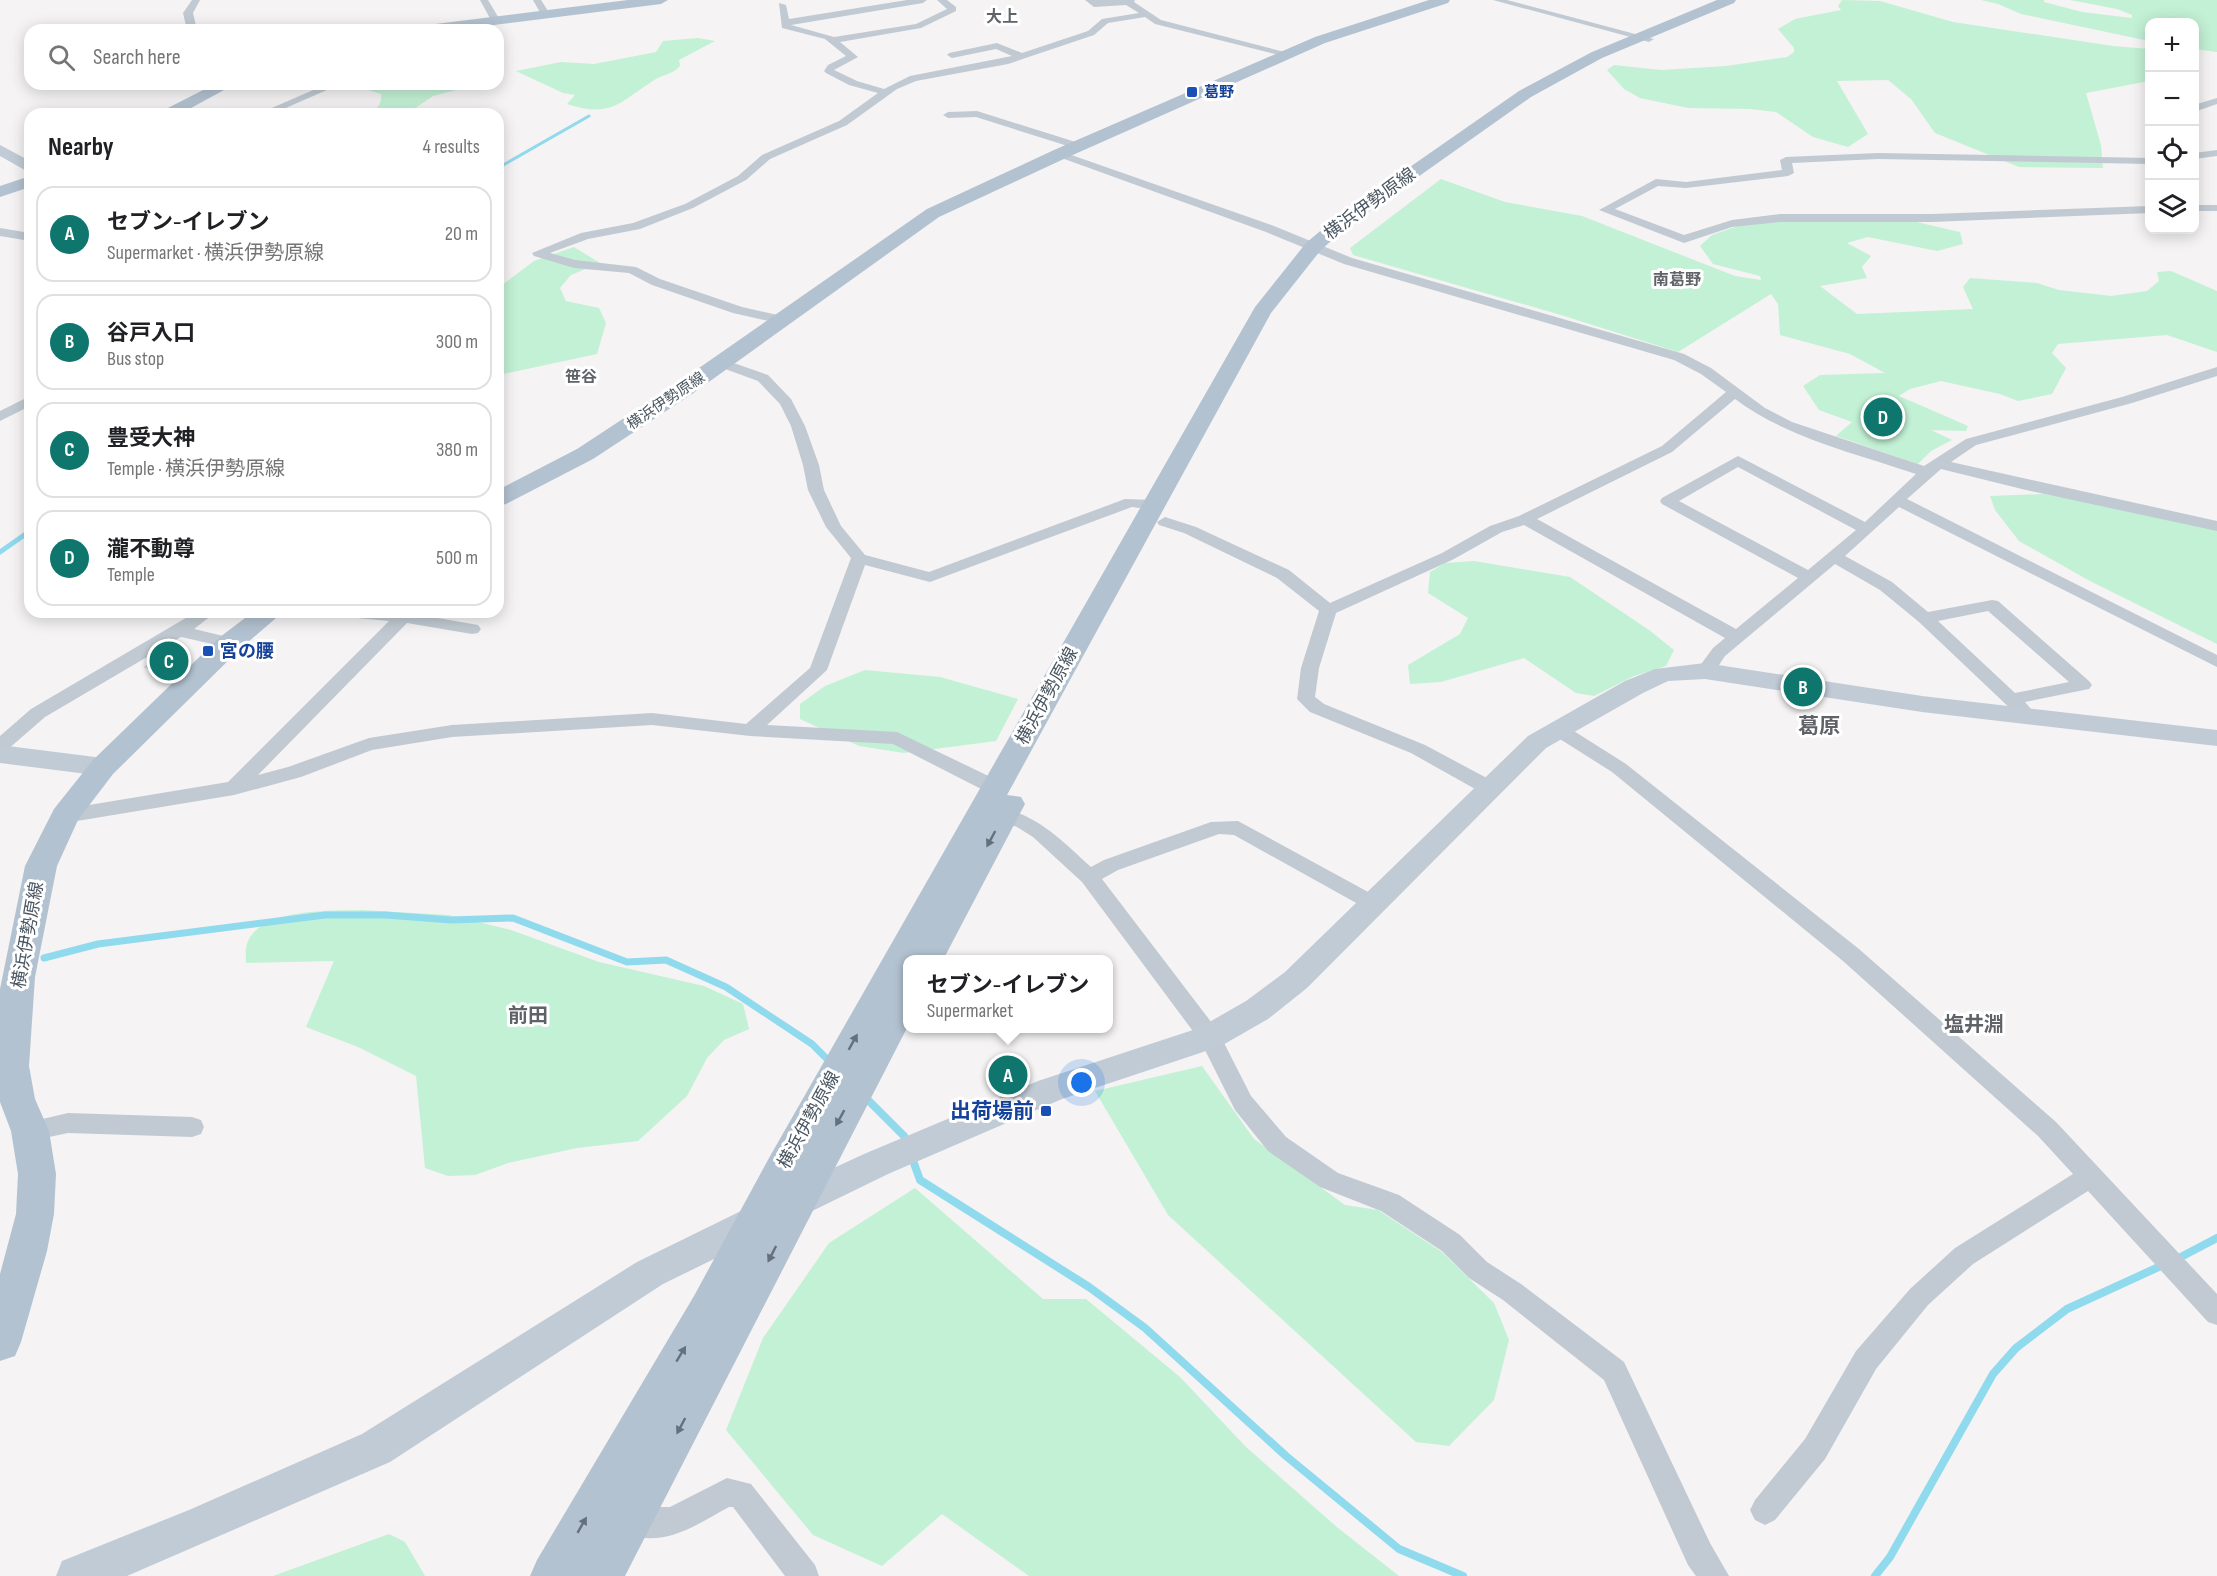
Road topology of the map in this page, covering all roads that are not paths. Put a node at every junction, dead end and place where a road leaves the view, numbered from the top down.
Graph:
1 (196, 0) edge
2 (484, 0) edge
3 (537, 0) edge
4 (662, 0) edge
5 (923, 0) edge
6 (941, 0) edge
7 (1089, 0) edge
8 (1443, 0) edge
9 (1497, 0) edge
10 (1729, 0) edge
11 (1742, 0) edge
12 (1130, 1) edge
13 (898, 2) edge
14 (782, 5) dead end
15 (545, 14) junction
16 (1144, 15) junction
17 (495, 20) junction
18 (784, 23) junction
19 (191, 24) edge
20 (465, 24) edge
21 (1644, 38) junction
22 (833, 40) junction
23 (1287, 54) junction
24 (952, 55) dead end
25 (1022, 57) junction
26 (911, 69) dead end
27 (923, 75) junction
28 (215, 90) edge
29 (322, 90) edge
30 (885, 92) junction
31 (2217, 101) edge
32 (2199, 107) edge
33 (180, 108) edge
34 (277, 108) edge
35 (948, 114) dead end
36 (1078, 146) junction
37 (0, 150) edge
38 (1060, 153) junction
39 (2216, 154) edge
40 (2199, 156) edge
41 (2145, 161) edge
42 (24, 164) edge
43 (24, 183) edge
44 (0, 192) edge
45 (2199, 208) edge
46 (2217, 208) edge
47 (2145, 209) edge
48 (24, 226) edge
49 (5, 232) edge
50 (24, 236) edge
51 (1318, 249) junction
52 (782, 320) junction
53 (722, 363) junction
54 (2217, 371) edge
55 (1735, 392) junction
56 (24, 403) edge
57 (0, 417) edge
58 (1932, 468) junction
59 (504, 496) edge
60 (1897, 500) junction
61 (1159, 514) junction
62 (1525, 519) junction
63 (2217, 526) edge
64 (1866, 529) junction
65 (1834, 556) junction
66 (860, 558) junction
67 (1809, 577) junction
68 (1328, 610) junction
69 (198, 618) edge
70 (262, 618) edge
71 (402, 618) edge
72 (419, 618) edge
73 (1925, 618) junction
74 (472, 629) dead end
75 (180, 631) junction
76 (1737, 637) junction
77 (230, 643) junction
78 (2217, 662) edge
79 (1705, 671) junction
80 (2022, 708) junction
81 (750, 730) junction
82 (1558, 730) junction
83 (2217, 738) edge
84 (0, 746) edge
85 (0, 754) edge
86 (103, 767) junction
87 (234, 788) junction
88 (996, 788) junction
89 (1491, 789) junction
90 (1004, 815) junction
91 (65, 816) junction
92 (1089, 877) junction
93 (1374, 904) junction
94 (929, 955) edge
95 (9, 978) edge
96 (903, 1002) edge
97 (1210, 1037) junction
98 (192, 1127) dead end
99 (30, 1131) junction
100 (2089, 1177) junction
101 (797, 1201) junction
102 (753, 1222) junction
103 (2217, 1313) edge
104 (0, 1342) edge
105 (1765, 1510) dead end
106 (631, 1522) junction
107 (76, 1576) edge
108 (553, 1576) edge
109 (600, 1576) edge
110 (806, 1576) edge
111 (1714, 1576) edge

1 - 19 street
2 - 17 street
3 - 15 street
4 - 15 main road
5 - 13 street
6 - 22 street
7 - 12 street
8 - 23 main road, 横浜伊勢原線
9 - 21 street
10 - 21 main road, 横浜伊勢原線
11 - 21 main road, 横浜伊勢原線
12 - 16 street
13 - 18 street
14 - 18 street
15 - 17 main road
16 - 23 street
16 - 25 street
17 - 20 main road
18 - 22 street
21 - 51 main road, 横浜伊勢原線
22 - 30 street
23 - 36 main road, 横浜伊勢原線
24 - 25 street
25 - 27 street
26 - 27 street
27 - 30 street
28 - 33 main road
29 - 34 street
30 - 52 street
31 - 32 street
35 - 36 street
36 - 38 main road, 横浜伊勢原線
37 - 42 street
38 - 51 street
38 - 52 main road, 横浜伊勢原線
39 - 40 street
41 - 47 street
43 - 44 main road
45 - 46 street
48 - 49 street
49 - 50 street
51 - 55 street
51 - 61 main road, 横浜伊勢原線
52 - 53 main road, 横浜伊勢原線
53 - 59 main road, 横浜伊勢原線
53 - 66 street
54 - 58 street
55 - 58 street
55 - 62 street
56 - 57 street
58 - 60 street
58 - 63 street
60 - 64 street
60 - 78 street
61 - 66 street
61 - 68 street
61 - 88 main road, 横浜伊勢原線
61 - 90 main road, 横浜伊勢原線
62 - 68 street
62 - 76 street
64 - 65 street
64 - 67 street
65 - 67 street
65 - 73 street
66 - 81 street
67 - 76 street
68 - 89 street
69 - 75 street
70 - 77 main road, 横浜伊勢原線
71 - 87 street
72 - 74 street
73 - 80 street
73 - 80 street
75 - 77 street
75 - 84 street
76 - 79 street
77 - 86 main road, 横浜伊勢原線
79 - 80 street
79 - 82 street
80 - 83 street
81 - 87 street
81 - 88 street
82 - 89 street
82 - 100 street
85 - 86 street
86 - 91 main road, 横浜伊勢原線
87 - 91 street
102 -> 88 main road, 横浜伊勢原線
89 - 93 street
90 - 92 street
90 -> 94 main road, 横浜伊勢原線
91 - 95 main road, 横浜伊勢原線
92 - 93 street
92 - 97 street
93 - 97 street
95 - 99 main road, 横浜伊勢原線
96 -> 101 main road, 横浜伊勢原線
97 - 101 street
97 - 111 street
98 - 99 street
99 - 104 main road, 横浜伊勢原線
100 - 103 street
100 - 105 street
101 - 102 street
101 -> 106 main road, 横浜伊勢原線
102 - 107 street
108 -> 102 main road, 横浜伊勢原線
106 - 109 main road, 横浜伊勢原線
106 - 110 street

